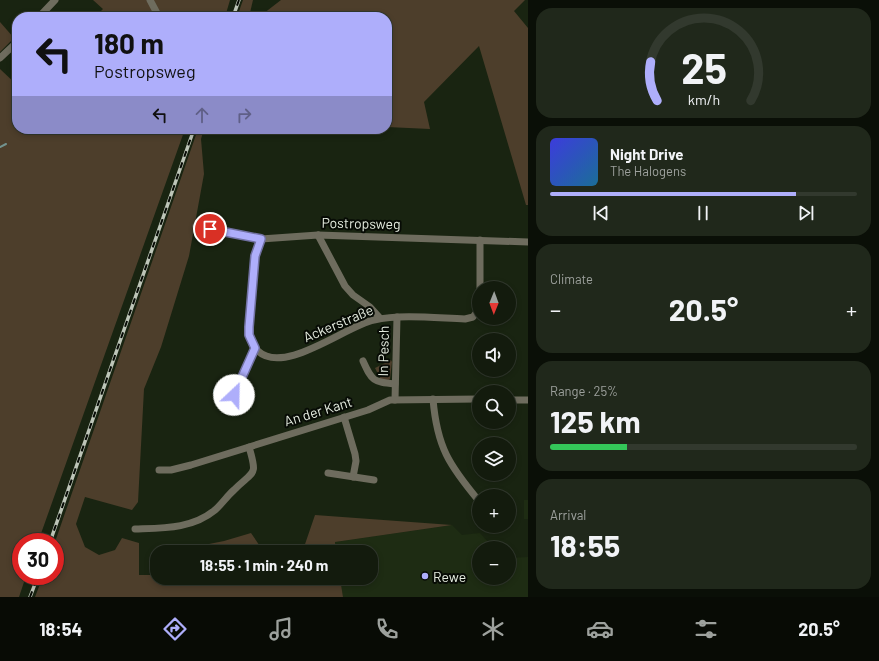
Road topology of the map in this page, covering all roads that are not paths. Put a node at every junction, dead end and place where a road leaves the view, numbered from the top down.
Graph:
1 (55, 0) edge
2 (150, 0) edge
3 (44, 12) edge
4 (156, 12) edge
5 (12, 47) edge
6 (0, 58) edge
7 (196, 226) dead end
8 (318, 235) junction
9 (261, 239) junction
10 (480, 240) junction
11 (528, 242) edge
12 (480, 281) edge
13 (472, 316) edge
14 (396, 317) junction
15 (380, 318) junction
16 (255, 348) junction
17 (363, 360) dead end
18 (395, 384) junction
19 (234, 395) dead end
20 (433, 399) junction
21 (395, 400) junction
22 (472, 400) edge
23 (516, 400) edge
24 (528, 400) edge
25 (344, 417) junction
26 (249, 447) junction
27 (159, 470) dead end
28 (328, 473) dead end
29 (352, 477) junction
30 (374, 480) dead end
31 (472, 492) edge
32 (135, 529) dead end

1 - 3 street
2 - 4 street
5 - 6 street
7 - 9 street, Postropsweg
8 - 9 street, Postropsweg
8 - 10 street, Postropsweg
8 - 15 street, In Pesch
9 - 16 street
10 - 11 street, Postropsweg
10 - 12 street
13 - 14 street, Ackerstraße
14 - 15 street, Ackerstraße
14 - 18 street, In Pesch
15 - 16 street, Ackerstraße
16 - 19 street
17 - 18 street, In Pesch
18 - 21 street, In Pesch
20 - 21 street, An der Kant
20 - 22 street, An der Kant
20 - 31 street
21 - 25 street, An der Kant
23 - 24 street
25 - 26 street, An der Kant
25 - 29 street
26 - 27 street, An der Kant
26 - 32 street
28 - 29 street
29 - 30 street

